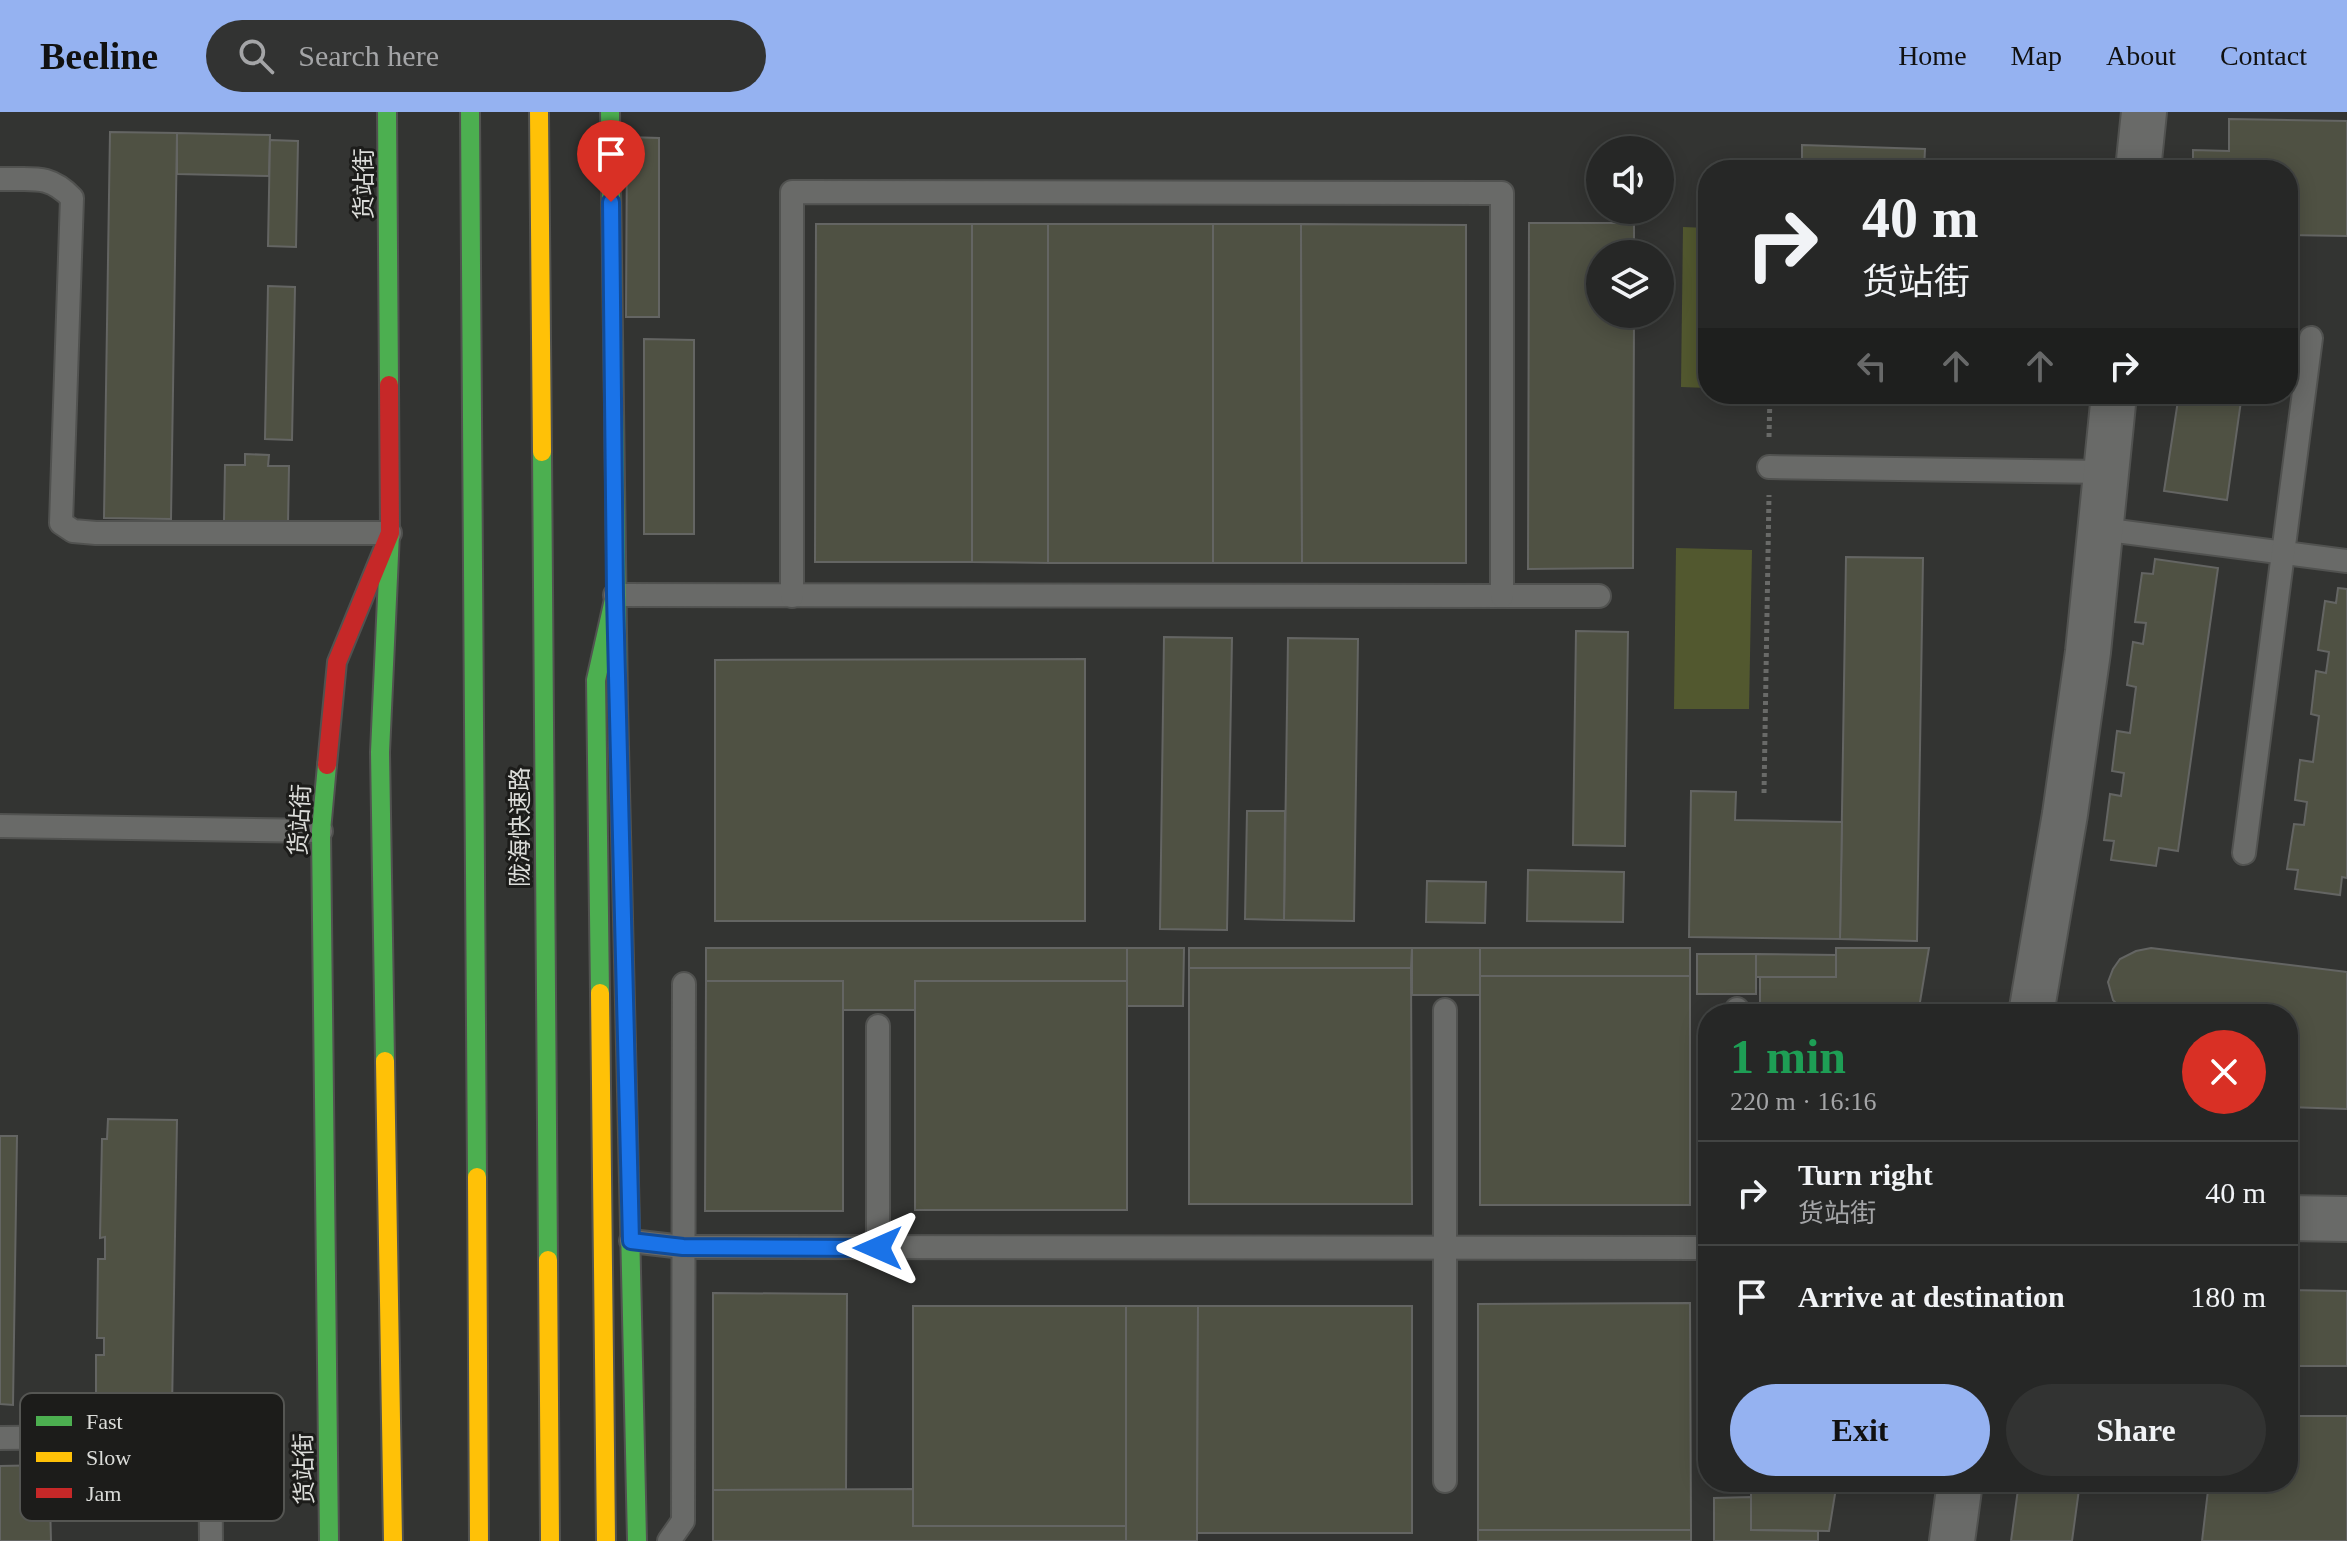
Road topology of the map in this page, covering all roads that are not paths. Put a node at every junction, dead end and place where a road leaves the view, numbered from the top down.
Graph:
1 (387, 112) edge
2 (470, 112) edge
3 (539, 112) edge
4 (610, 112) edge
5 (2144, 112) edge
6 (2139, 160) edge
7 (0, 179) edge
8 (2311, 338) dead end
9 (2113, 404) edge
10 (1769, 467) road end
11 (2106, 472) junction
12 (2101, 529) junction
13 (390, 533) junction
14 (2283, 553) junction
15 (2347, 561) edge
16 (615, 595) junction
17 (792, 596) junction
18 (1502, 596) junction
19 (1599, 596) dead end
20 (0, 826) edge
21 (321, 831) junction
22 (2244, 853) dead end
23 (684, 984) dead end
24 (2033, 1004) edge
25 (1445, 1010) dead end
26 (878, 1026) dead end
27 (2298, 1218) edge
28 (2347, 1219) edge
29 (631, 1241) junction
30 (683, 1247) junction
31 (1446, 1247) junction
32 (878, 1248) junction
33 (1698, 1248) edge
34 (0, 1438) edge
35 (20, 1438) edge
36 (1445, 1481) dead end
37 (1959, 1492) edge
38 (211, 1521) edge
39 (211, 1541) edge
40 (329, 1541) edge
41 (393, 1541) edge
42 (479, 1541) edge
43 (550, 1541) edge
44 (606, 1541) edge
45 (637, 1541) edge
46 (669, 1541) edge
47 (1952, 1541) edge

1 - 13 main road, 货站街
2 - 42 main road, 陇海快速路
3 - 43 main road, 陇海快速路
4 - 16 main road
5 - 6 street
7 - 13 lane
8 - 14 lane
9 - 11 street
10 - 11 lane
11 - 12 street
12 - 14 lane
12 - 24 street
13 - 21 main road, 货站街
13 - 41 main road
14 - 15 lane
14 - 22 lane
16 - 17 lane
16 - 29 main road
16 - 44 main road
17 - 18 lane
17 - 18 lane
18 - 19 lane
20 - 21 lane
21 - 40 main road, 货站街
23 - 30 lane
25 - 31 lane
26 - 32 lane
27 - 28 street
29 - 30 lane
29 - 45 main road
30 - 32 lane
30 - 46 lane
31 - 32 lane
31 - 33 lane
31 - 36 lane
34 - 35 lane
37 - 47 street
38 - 39 lane

